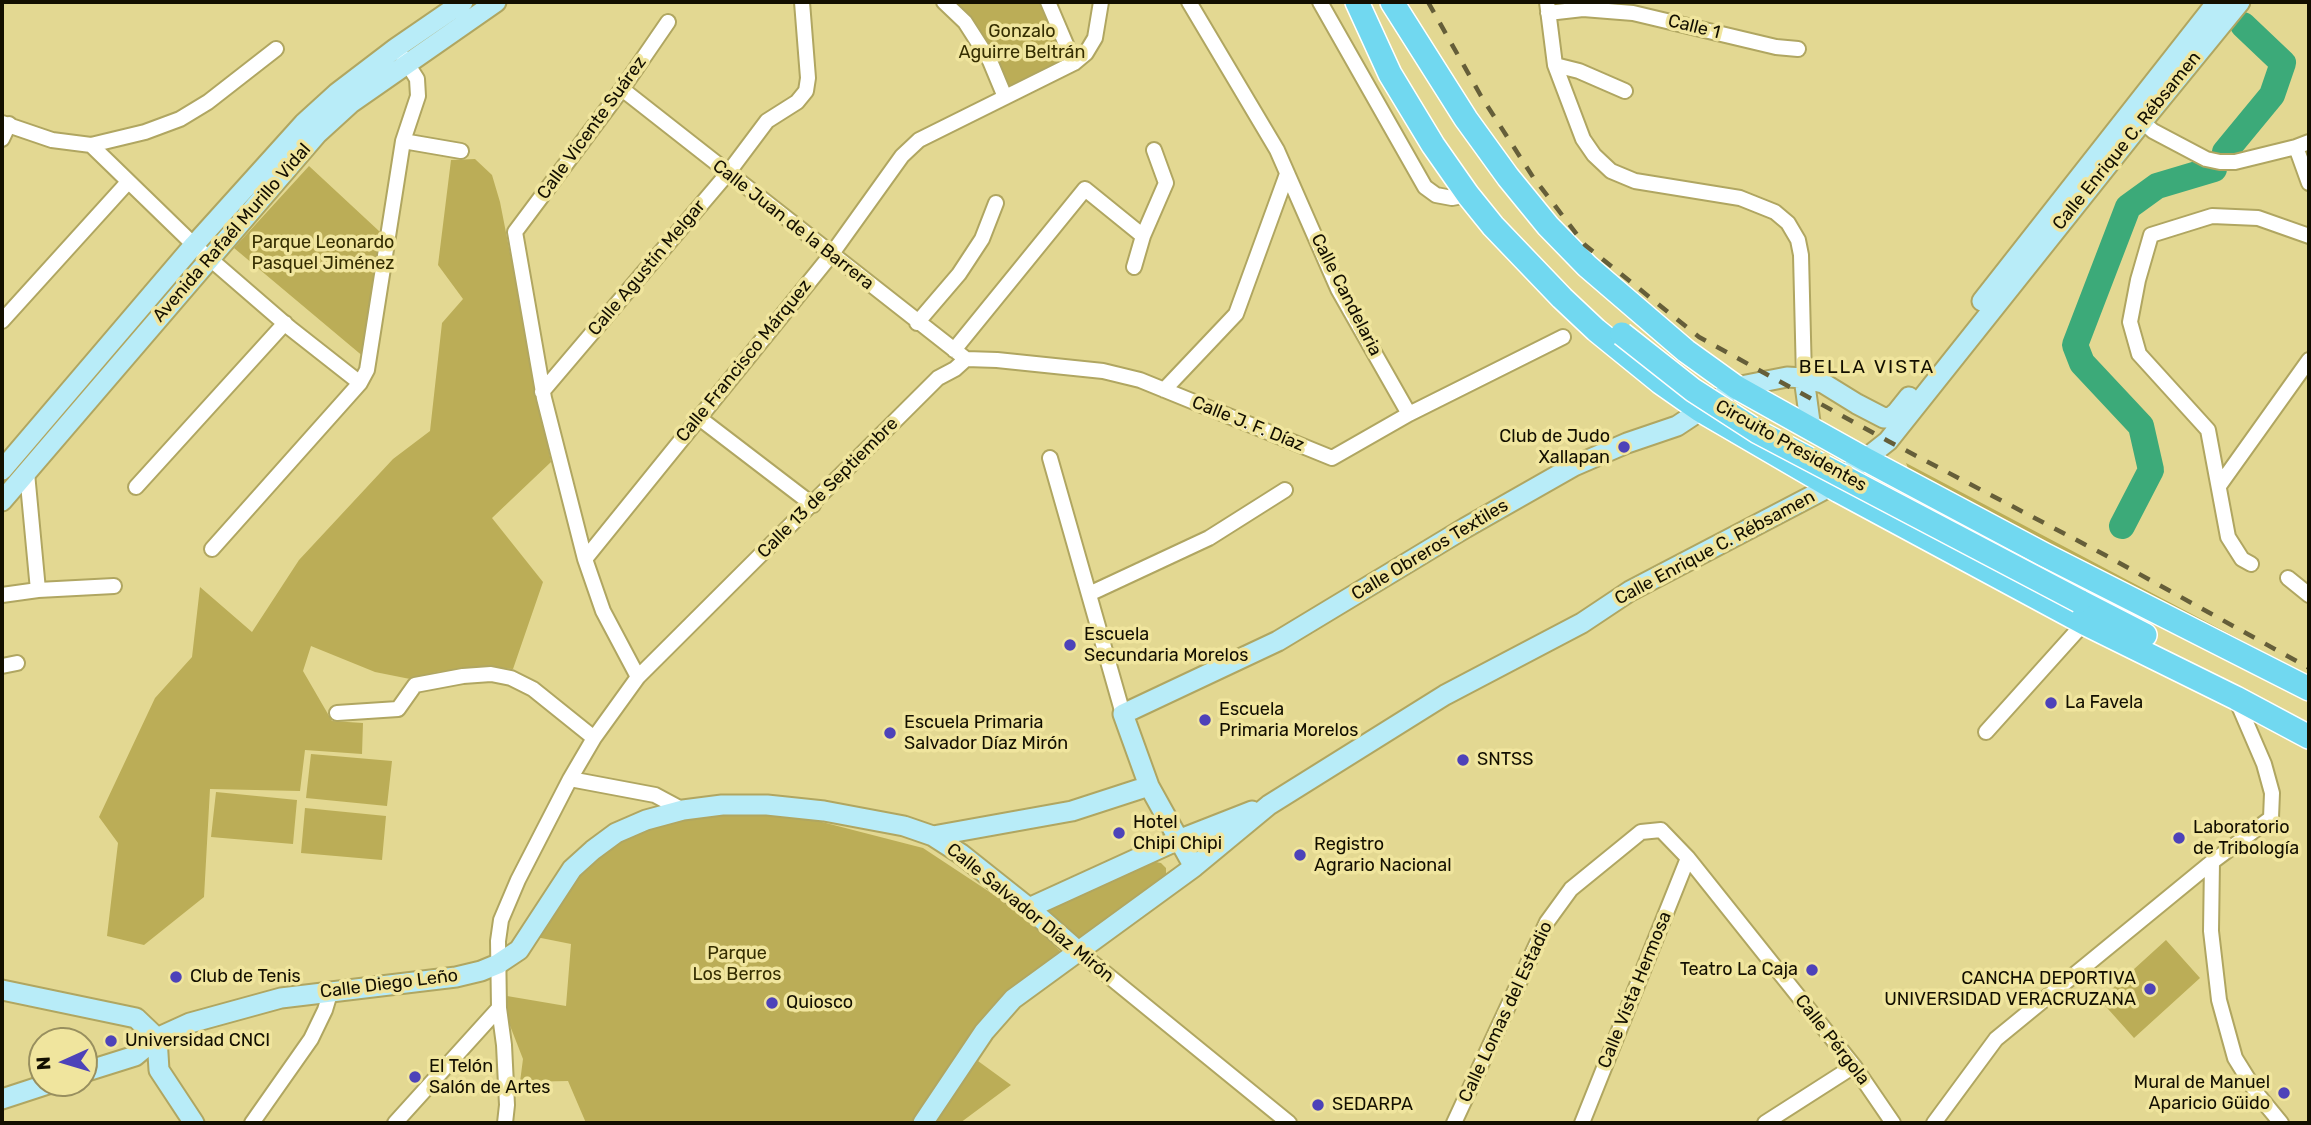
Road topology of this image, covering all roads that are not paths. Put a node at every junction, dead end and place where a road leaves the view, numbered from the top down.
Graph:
1 (463, 2) edge
2 (496, 2) edge
3 (802, 2) edge
4 (944, 2) edge
5 (1048, 2) edge
6 (1101, 2) edge
7 (1189, 2) edge
8 (1320, 2) edge
9 (1357, 2) edge
10 (1391, 2) edge
11 (2217, 2) edge
12 (2240, 2) edge
13 (1547, 7) edge
14 (668, 22) dead end
15 (276, 49) dead end
16 (1798, 49) dead end
17 (402, 55) junction
18 (1074, 63) junction
19 (1555, 65) junction
20 (622, 89) junction
21 (1625, 91) dead end
22 (1005, 97) junction
23 (2136, 117) junction
24 (6, 123) edge
25 (2, 139) edge
26 (403, 141) junction
27 (91, 145) junction
28 (2303, 145) edge
29 (1154, 150) dead end
30 (461, 151) dead end
31 (728, 173) junction
32 (1287, 174) junction
33 (128, 182) junction
34 (2309, 183) edge
35 (1468, 195) junction
36 (996, 203) dead end
37 (1143, 236) junction
38 (2309, 236) edge
39 (202, 251) junction
40 (831, 255) junction
41 (1134, 267) dead end
42 (2, 321) edge
43 (285, 323) junction
44 (917, 323) junction
45 (1626, 327) junction
46 (1563, 337) dead end
47 (1686, 351) junction
48 (960, 355) junction
49 (2309, 359) edge
50 (1804, 378) junction
51 (1660, 382) junction
52 (360, 383) junction
53 (1736, 387) junction
54 (1164, 390) junction
55 (542, 392) junction
56 (1700, 410) junction
57 (1409, 414) junction
58 (698, 417) junction
59 (1811, 429) junction
60 (1832, 441) junction
61 (1050, 458) dead end
62 (1865, 459) junction
63 (2, 470) edge
64 (27, 473) junction
65 (1831, 486) junction
66 (2219, 486) junction
67 (136, 487) dead end
68 (1285, 490) dead end
69 (2, 501) edge
70 (813, 505) junction
71 (1992, 526) junction
72 (212, 549) dead end
73 (2043, 554) junction
74 (585, 559) junction
75 (1972, 562) junction
76 (2251, 564) dead end
77 (2288, 578) dead end
78 (114, 586) dead end
79 (38, 590) junction
80 (2022, 590) junction
81 (1089, 594) junction
82 (2, 595) edge
83 (2309, 595) edge
84 (2084, 623) junction
85 (18, 663) dead end
86 (2, 666) edge
87 (638, 677) junction
88 (2309, 690) edge
89 (2236, 698) junction
90 (2309, 704) edge
91 (337, 713) dead end
92 (1123, 714) junction
93 (2309, 723) edge
94 (1986, 732) dead end
95 (2309, 737) edge
96 (594, 738) junction
97 (570, 779) junction
98 (1149, 786) junction
99 (1269, 805) junction
100 (684, 810) junction
101 (1661, 830) joint
102 (933, 836) junction
103 (1178, 840) junction
104 (1689, 858) junction
105 (2212, 862) junction
106 (1194, 867) junction
107 (1029, 908) junction
108 (1078, 951) junction
109 (498, 964) junction
110 (2, 990) edge
111 (331, 990) junction
112 (499, 1008) junction
113 (158, 1038) junction
114 (1854, 1066) junction
115 (98, 1068) edge
116 (28, 1091) edge
117 (2, 1099) edge
118 (194, 1123) edge
119 (252, 1123) edge
120 (395, 1123) edge
121 (505, 1123) edge
122 (923, 1123) edge
123 (1289, 1123) edge
124 (1454, 1123) edge
125 (1582, 1123) edge
126 (1765, 1123) edge
127 (1894, 1123) edge
128 (1934, 1123) edge
129 (2281, 1123) edge

1 - 17 main road, Avenida Rafaél Murillo Vidal
2 - 17 main road, Avenida Rafaél Murillo Vidal
3 - 31 street, Calle Agustín Melgar
4 - 22 street
5 - 18 street
6 - 18 street
7 - 32 street, Calle Candelaria
8 - 35 street
9 - 35 main road
9 - 45 main road, Circuito Presidentes
10 - 45 main road, Circuito Presidentes
10 - 47 main road
11 - 23 main road, Calle Enrique C. Rébsamen
12 - 23 main road, Calle Enrique C. Rébsamen
13 - 16 street, Calle 1
13 - 19 street
14 - 20 street, Calle Vicente Suárez
15 - 27 street
17 - 26 street
17 - 39 main road, Avenida Rafaél Murillo Vidal
18 - 22 street, Calle Francisco Márquez
19 - 21 street
19 - 50 street
20 - 31 street, Calle Juan de la Barrera
20 - 55 street, Calle Vicente Suárez
22 - 40 street, Calle Francisco Márquez
23 - 28 street
23 - 50 main road, Calle Enrique C. Rébsamen
23 - 62 main road, Calle Enrique C. Rébsamen
24 - 25 street
24 - 27 street
26 - 30 street
26 - 52 street
27 - 33 street
28 - 34 street
29 - 37 street
31 - 40 street, Calle Juan de la Barrera
31 - 55 street, Calle Agustín Melgar
32 - 54 street
32 - 57 street, Calle Candelaria
33 - 39 street
33 - 42 street
35 - 51 main road
36 - 44 street
37 - 41 street
37 - 48 street, Calle 13 de Septiembre
38 - 66 street
39 - 43 street
39 - 63 main road, Avenida Rafaél Murillo Vidal
39 - 64 main road, Avenida Rafaél Murillo Vidal
40 - 44 street, Calle Juan de la Barrera
40 - 58 street, Calle Francisco Márquez
43 - 52 street
43 - 67 street
44 - 48 street, Calle Juan de la Barrera
45 - 90 main road, Circuito Presidentes
45 - 93 main road, Circuito Presidentes, bridge
46 - 57 street
47 - 51 main road
47 - 53 main road
48 - 54 street
48 - 70 street, Calle 13 de Septiembre
49 - 66 street
50 - 53 main road, Calle Enrique C. Rébsamen
50 - 59 main road
51 - 56 main road
52 - 72 street
53 - 56 main road, Calle Obreros Textiles
53 - 59 main road
54 - 57 street, Calle J. F. Díaz
55 - 74 street
56 - 65 main road
56 - 92 main road, Calle Obreros Textiles
58 - 70 street
58 - 74 street, Calle Francisco Márquez
59 - 60 main road
60 - 62 main road
60 - 65 main road
61 - 81 street
62 - 65 main road, Calle Enrique C. Rébsamen
62 - 71 main road
64 - 69 main road, Avenida Rafaél Murillo Vidal
64 - 79 street
65 - 75 main road
65 - 99 main road, Calle Enrique C. Rébsamen
66 - 76 street
68 - 81 street
70 - 87 street, Calle 13 de Septiembre
71 - 73 main road
71 - 75 main road
73 - 80 main road
73 - 88 main road
74 - 87 street
75 - 80 main road
77 - 83 street
78 - 79 street
79 - 82 street
80 - 84 main road
81 - 92 street
84 - 89 main road
84 - 94 street
85 - 86 street
87 - 96 street, Calle 13 de Septiembre
89 - 95 main road
89 - 105 street
91 - 96 street
92 - 98 main road
96 - 97 street, Calle 13 de Septiembre
97 - 100 street
97 - 109 street, Calle 13 de Septiembre
98 - 102 main road
98 - 103 main road
99 - 103 main road, Calle Enrique C. Rébsamen
99 - 106 main road, Calle Enrique C. Rébsamen
100 - 102 main road, Calle Salvador Díaz Mirón
100 - 109 main road, Calle Salvador Díaz Mirón
101 - 104 street, Calle Pérgola
101 - 124 street, Calle Lomas del Estadio
102 - 107 main road, Calle Salvador Díaz Mirón
103 - 106 main road
103 - 107 main road, Calle Enrique C. Rébsamen
104 - 114 street, Calle Pérgola
104 - 125 street, Calle Vista Hermosa
105 - 128 street
105 - 129 street
106 - 108 main road, Calle Enrique C. Rébsamen
107 - 108 main road, Calle Salvador Díaz Mirón
108 - 122 main road, Calle Enrique C. Rébsamen
108 - 123 street, Calle Salvador Díaz Mirón
109 - 111 main road, Calle Diego Leño
109 - 112 street, Calle 13 de Septiembre
110 - 113 main road
111 - 113 main road, Calle Diego Leño
111 - 119 street
112 - 120 street
112 - 121 street, Calle 13 de Septiembre
113 - 115 main road, Calle Diego Leño
113 - 118 main road
114 - 126 street
114 - 127 street, Calle Pérgola
116 - 117 main road

